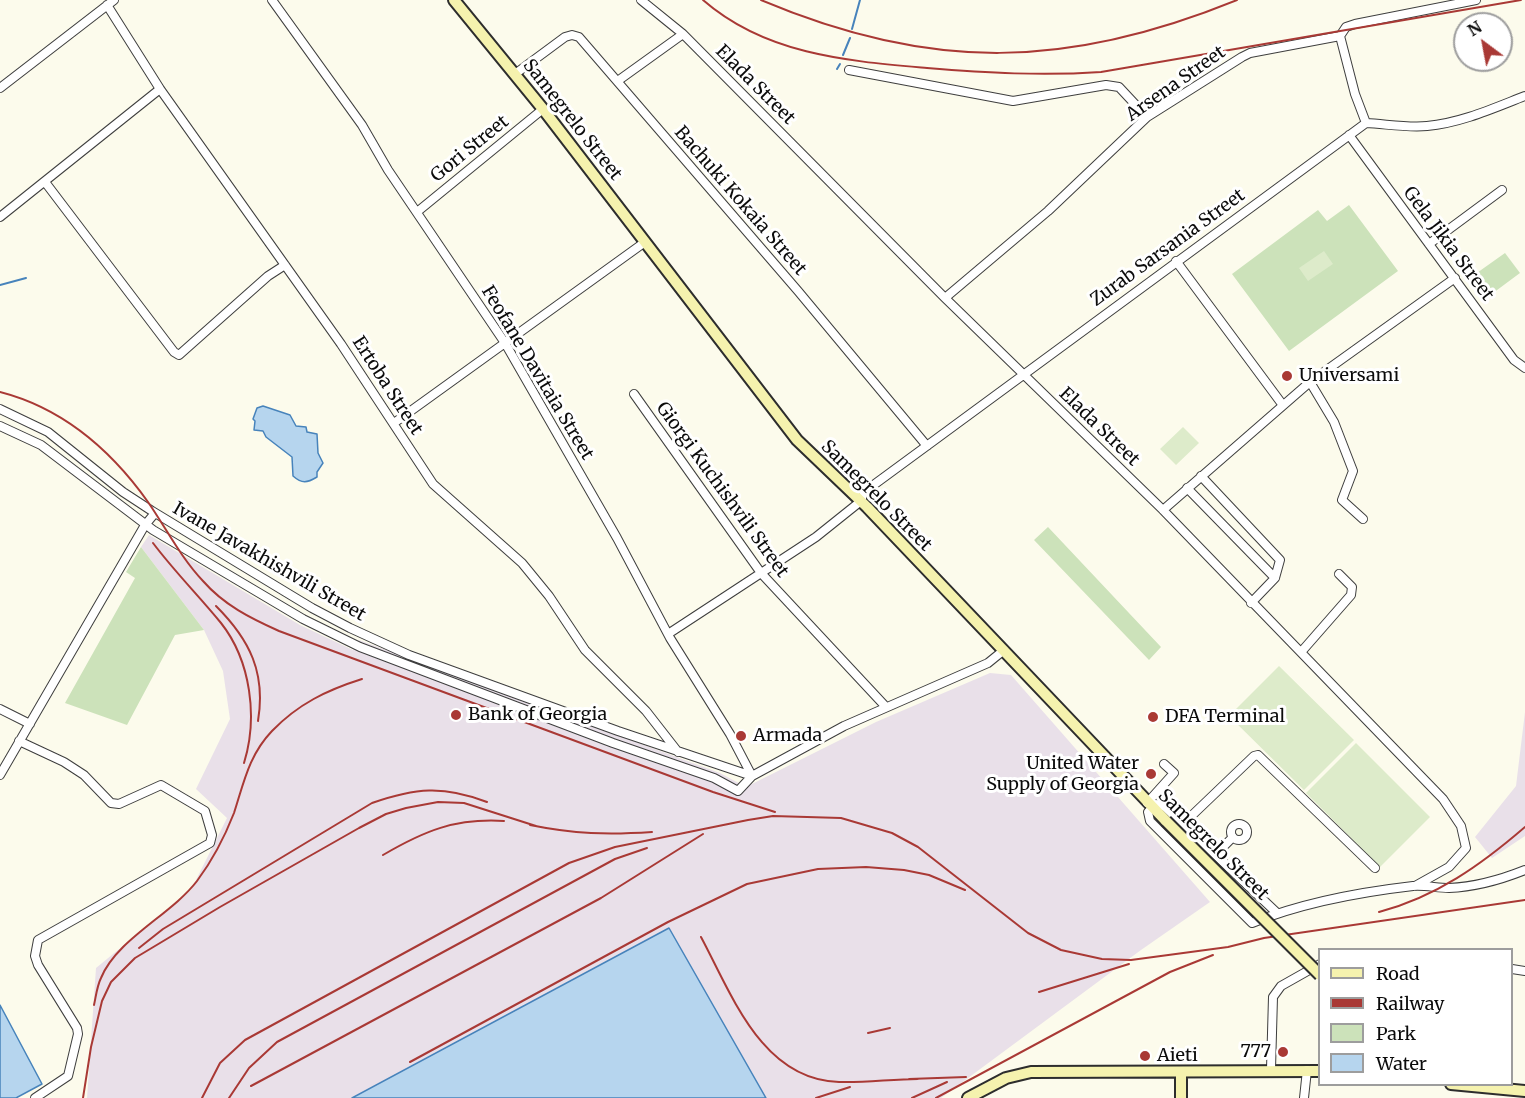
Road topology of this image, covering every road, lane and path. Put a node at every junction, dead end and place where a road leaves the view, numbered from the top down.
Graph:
1 (272, 0) edge
2 (454, 0) edge
3 (641, 0) edge
4 (1476, 0) edge
5 (110, 2) edge
6 (683, 34) junction
7 (1340, 36) junction
8 (849, 70) dead end
9 (515, 74) junction
10 (619, 80) junction
11 (0, 88) edge
12 (160, 89) junction
13 (1525, 96) edge
14 (543, 109) junction
15 (1147, 117) junction
16 (1366, 123) junction
17 (1349, 135) junction
18 (45, 182) junction
19 (1502, 190) dead end
20 (417, 212) junction
21 (0, 217) edge
22 (645, 242) junction
23 (1429, 244) junction
24 (1176, 261) junction
25 (285, 265) junction
26 (1455, 278) junction
27 (945, 298) junction
28 (505, 343) junction
29 (1525, 368) edge
30 (1022, 374) junction
31 (1310, 382) junction
32 (634, 394) dead end
33 (1282, 404) junction
34 (0, 409) edge
35 (394, 423) junction
36 (0, 426) edge
37 (927, 446) junction
38 (1201, 476) junction
39 (1187, 488) junction
40 (861, 501) junction
41 (1163, 510) junction
42 (155, 513) junction
43 (1362, 519) dead end
44 (145, 525) junction
45 (761, 573) junction
46 (1339, 574) dead end
47 (1275, 578) junction
48 (1251, 603) junction
49 (668, 634) junction
50 (1004, 650) junction
51 (1302, 651) junction
52 (886, 707) junction
53 (0, 709) edge
54 (30, 724) junction
55 (19, 741) junction
56 (678, 752) junction
57 (1164, 764) dead end
58 (0, 775) edge
59 (752, 776) junction
60 (1149, 805) junction
61 (1184, 823) junction
62 (1233, 837) dead end
63 (1216, 854) junction
64 (1375, 868) dead end
65 (1525, 870) edge
66 (1414, 886) junction
67 (1277, 913) junction
68 (1318, 965) edge
69 (1318, 973) edge
70 (1271, 1069) junction
71 (1307, 1070) junction
72 (1318, 1071) edge
73 (1181, 1072) junction
74 (1472, 1086) edge
75 (1525, 1091) edge
76 (35, 1098) edge
77 (968, 1098) edge
78 (1181, 1098) edge
79 (1304, 1098) edge

1 - 20 street, Feofane Davitaia Street
2 - 9 main road, Samegrelo Street
3 - 6 street, Elada Street
4 - 7 street, Arsena Street
5 - 11 street
5 - 12 street, Ertoba Street
6 - 10 street
6 - 27 street, Elada Street
7 - 15 street, Arsena Street
7 - 16 street
8 - 15 street
9 - 10 street, Bachuki Kokaia Street
9 - 14 main road, Samegrelo Street
10 - 37 street, Bachuki Kokaia Street
12 - 18 street
12 - 25 street, Ertoba Street
13 - 16 street
14 - 20 street, Gori Street
14 - 22 main road, Samegrelo Street
15 - 27 street, Arsena Street
16 - 17 street, Zurab Sarsania Street
17 - 23 street, Gela Jikia Street
17 - 24 street, Zurab Sarsania Street
18 - 21 street
18 - 25 street
19 - 23 street
20 - 28 street, Feofane Davitaia Street
22 - 28 street
22 - 40 main road, Samegrelo Street
23 - 26 street, Gela Jikia Street
24 - 30 street, Zurab Sarsania Street
24 - 33 street
25 - 35 street, Ertoba Street
26 - 29 street, Gela Jikia Street
26 - 31 street
27 - 30 street, Elada Street
28 - 35 street
28 - 49 street, Feofane Davitaia Street
30 - 37 street, Zurab Sarsania Street
30 - 41 street, Elada Street
31 - 33 street
31 - 43 street
32 - 45 street, Giorgi Kuchishvili Street
33 - 38 street
34 - 42 street, Ivane Javakhishvili Street
35 - 56 street, Ertoba Street
36 - 44 street
37 - 40 street, Zurab Sarsania Street
38 - 39 street
38 - 47 street
39 - 41 street
39 - 47 street
40 - 45 street, Zurab Sarsania Street
40 - 50 main road, Samegrelo Street
41 - 48 street, Elada Street
42 - 44 street
42 - 56 street, Ivane Javakhishvili Street
44 - 54 street
44 - 59 street
45 - 49 street, Zurab Sarsania Street
45 - 52 street, Giorgi Kuchishvili Street
46 - 51 street
47 - 48 street
48 - 51 street, Elada Street
49 - 59 street, Feofane Davitaia Street
50 - 52 street
50 - 60 main road, Samegrelo Street
51 - 66 street, Elada Street
52 - 59 street
53 - 54 street
54 - 55 street
55 - 58 street
55 - 76 street
56 - 59 street, Ivane Javakhishvili Street
57 - 60 street
60 - 61 street
60 - 67 street
60 - 69 main road, Samegrelo Street, bridge
61 - 63 street
61 - 64 street
62 - 63 street
63 - 67 street
65 - 66 street
66 - 67 street
68 - 70 street
70 - 71 main road
70 - 73 main road
71 - 72 main road
71 - 79 street
73 - 77 main road
73 - 78 main road
74 - 75 main road

